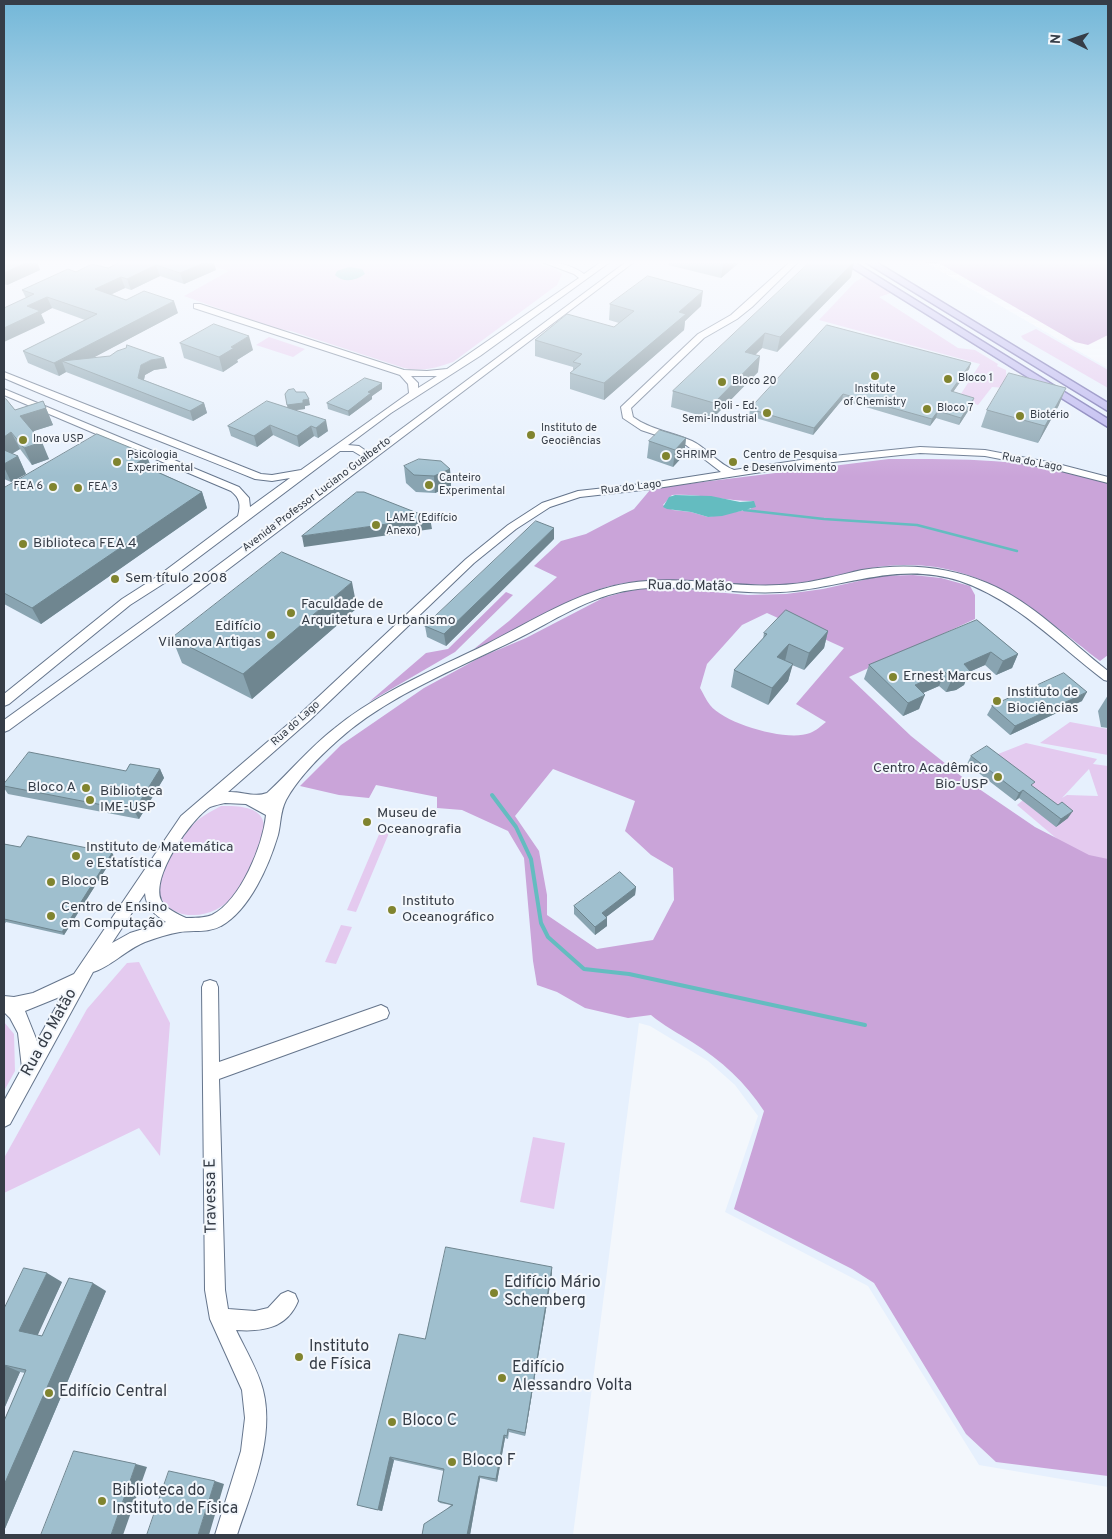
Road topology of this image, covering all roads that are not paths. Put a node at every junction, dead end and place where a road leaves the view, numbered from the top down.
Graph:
1 (282, 334) edge
2 (505, 334) edge
3 (532, 334) edge
4 (705, 334) edge
5 (963, 334) edge
6 (987, 334) edge
7 (502, 336) junction
8 (520, 343) junction
9 (491, 344) junction
10 (511, 350) junction
11 (452, 371) junction
12 (402, 373) junction
13 (4, 375) edge
14 (25, 384) junction
15 (36, 389) junction
16 (6, 393) edge
17 (414, 394) junction
18 (20, 399) junction
19 (1108, 408) edge
20 (100, 413) junction
21 (112, 418) junction
22 (82, 424) junction
23 (1108, 424) edge
24 (96, 429) junction
25 (358, 433) junction
26 (385, 445) junction
27 (180, 447) junction
28 (338, 448) junction
29 (369, 457) junction
30 (160, 458) junction
31 (712, 463) junction
32 (308, 471) junction
33 (732, 473) junction
34 (707, 476) junction
35 (1108, 480) edge
36 (243, 517) junction
37 (45, 668) junction
38 (74, 675) junction
39 (1108, 677) edge
40 (25, 685) junction
41 (4, 701) edge
42 (39, 702) junction
43 (4, 728) edge
44 (249, 766) junction
45 (293, 779) junction
46 (242, 797) junction
47 (259, 802) junction
48 (206, 803) junction
49 (273, 815) junction
50 (160, 858) junction
51 (183, 924) junction
52 (81, 977) junction
53 (210, 987) dead end
54 (7, 1004) edge
55 (381, 1013) dead end
56 (30, 1069) junction
57 (210, 1073) junction
58 (4, 1118) edge
59 (288, 1301) dead end
60 (220, 1319) junction
61 (226, 1535) edge

1 - 12 street
2 - 7 street, Avenida Professor Luciano Gualberto
3 - 8 street, Avenida Professor Luciano Gualberto
4 - 31 street
5 - 23 main road
6 - 19 main road
7 - 8 street
7 - 9 street, Avenida Professor Luciano Gualberto
8 - 10 street, Avenida Professor Luciano Gualberto
9 - 10 street
9 - 11 street, Avenida Professor Luciano Gualberto
10 - 26 street, Avenida Professor Luciano Gualberto
11 - 12 street
11 - 17 street, Avenida Professor Luciano Gualberto
12 - 17 street
13 - 14 street
14 - 15 street
14 - 16 street
15 - 18 street
15 - 20 street
16 - 18 street
17 - 25 street, Avenida Professor Luciano Gualberto
18 - 22 street
20 - 21 street
20 - 22 street
21 - 24 street
21 - 27 street
22 - 24 street
24 - 30 street
25 - 26 street
25 - 28 street, Avenida Professor Luciano Gualberto
26 - 29 street, Avenida Professor Luciano Gualberto
27 - 30 street
27 - 32 street
28 - 29 street
28 - 32 street, Avenida Professor Luciano Gualberto
29 - 38 street, Avenida Professor Luciano Gualberto
30 - 36 street
31 - 33 street
31 - 34 street
32 - 36 street, Avenida Professor Luciano Gualberto
33 - 34 street, Rua do Lago
33 - 35 street, Rua do Lago
34 - 44 street, Rua do Lago
36 - 37 street, Avenida Professor Luciano Gualberto
37 - 38 street
37 - 40 street, Avenida Professor Luciano Gualberto
38 - 42 street, Avenida Professor Luciano Gualberto
39 - 45 street, Rua do Matão
40 - 41 street, Avenida Professor Luciano Gualberto
40 - 42 street
42 - 43 street, Avenida Professor Luciano Gualberto
44 - 46 street
44 - 48 street, Rua do Lago
45 - 47 street, Rua do Matão
45 - 49 street, Rua do Matão
46 - 47 street
46 - 48 street
47 - 49 street
48 - 50 street
49 - 51 street
50 - 51 street
50 - 52 street, Rua do Matão
51 - 52 street, Rua do Matão
52 - 54 street
52 - 56 street, Rua do Matão
53 - 57 street, Travessa E
54 - 56 street
55 - 57 street
56 - 58 street, Rua do Matão
57 - 60 street, Travessa E
59 - 60 street
60 - 61 street, Travessa E

